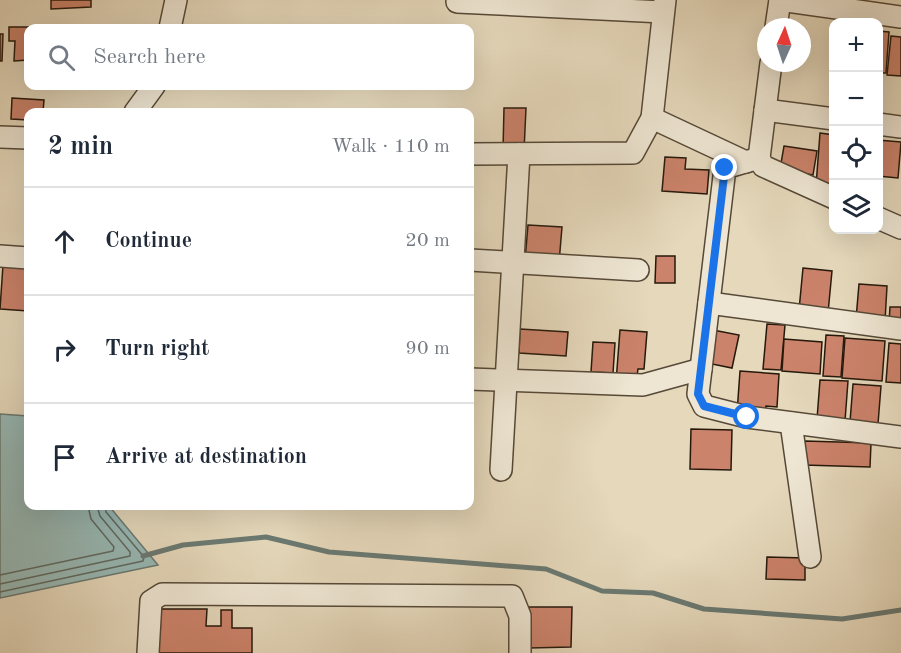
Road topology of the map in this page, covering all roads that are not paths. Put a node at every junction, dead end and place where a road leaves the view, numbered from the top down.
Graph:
1 (176, 0) edge
2 (780, 0) edge
3 (457, 2) dead end
4 (664, 6) edge
5 (897, 11) edge
6 (777, 18) edge
7 (171, 24) edge
8 (770, 72) edge
9 (151, 90) edge
10 (138, 108) edge
11 (765, 110) junction
12 (652, 118) junction
13 (829, 118) edge
14 (883, 125) edge
15 (901, 127) edge
16 (0, 137) edge
17 (24, 138) edge
18 (474, 154) edge
19 (519, 154) junction
20 (753, 160) junction
21 (829, 196) edge
22 (883, 220) edge
23 (901, 228) edge
24 (0, 242) edge
25 (24, 243) edge
26 (0, 256) edge
27 (24, 258) edge
28 (474, 260) edge
29 (513, 263) junction
30 (638, 270) dead end
31 (709, 303) junction
32 (901, 329) edge
33 (701, 369) junction
34 (474, 379) edge
35 (506, 380) junction
36 (791, 423) junction
37 (901, 437) edge
38 (501, 470) dead end
39 (810, 556) dead end
40 (148, 653) edge
41 (520, 653) edge

1 - 7 street
2 - 5 street
2 - 6 street
3 - 4 street
4 - 12 street
8 - 11 street
9 - 10 street
11 - 13 street
11 - 20 street
12 - 19 street
12 - 20 street
14 - 15 street
16 - 17 street
18 - 19 street
19 - 29 street
20 - 21 street
20 - 31 street
22 - 23 street
24 - 25 street
26 - 27 street
28 - 29 street
29 - 30 street
29 - 35 street
31 - 32 street
31 - 33 street
33 - 35 street
33 - 36 street
34 - 35 street
35 - 38 street
36 - 37 street
36 - 39 street
40 - 41 street

